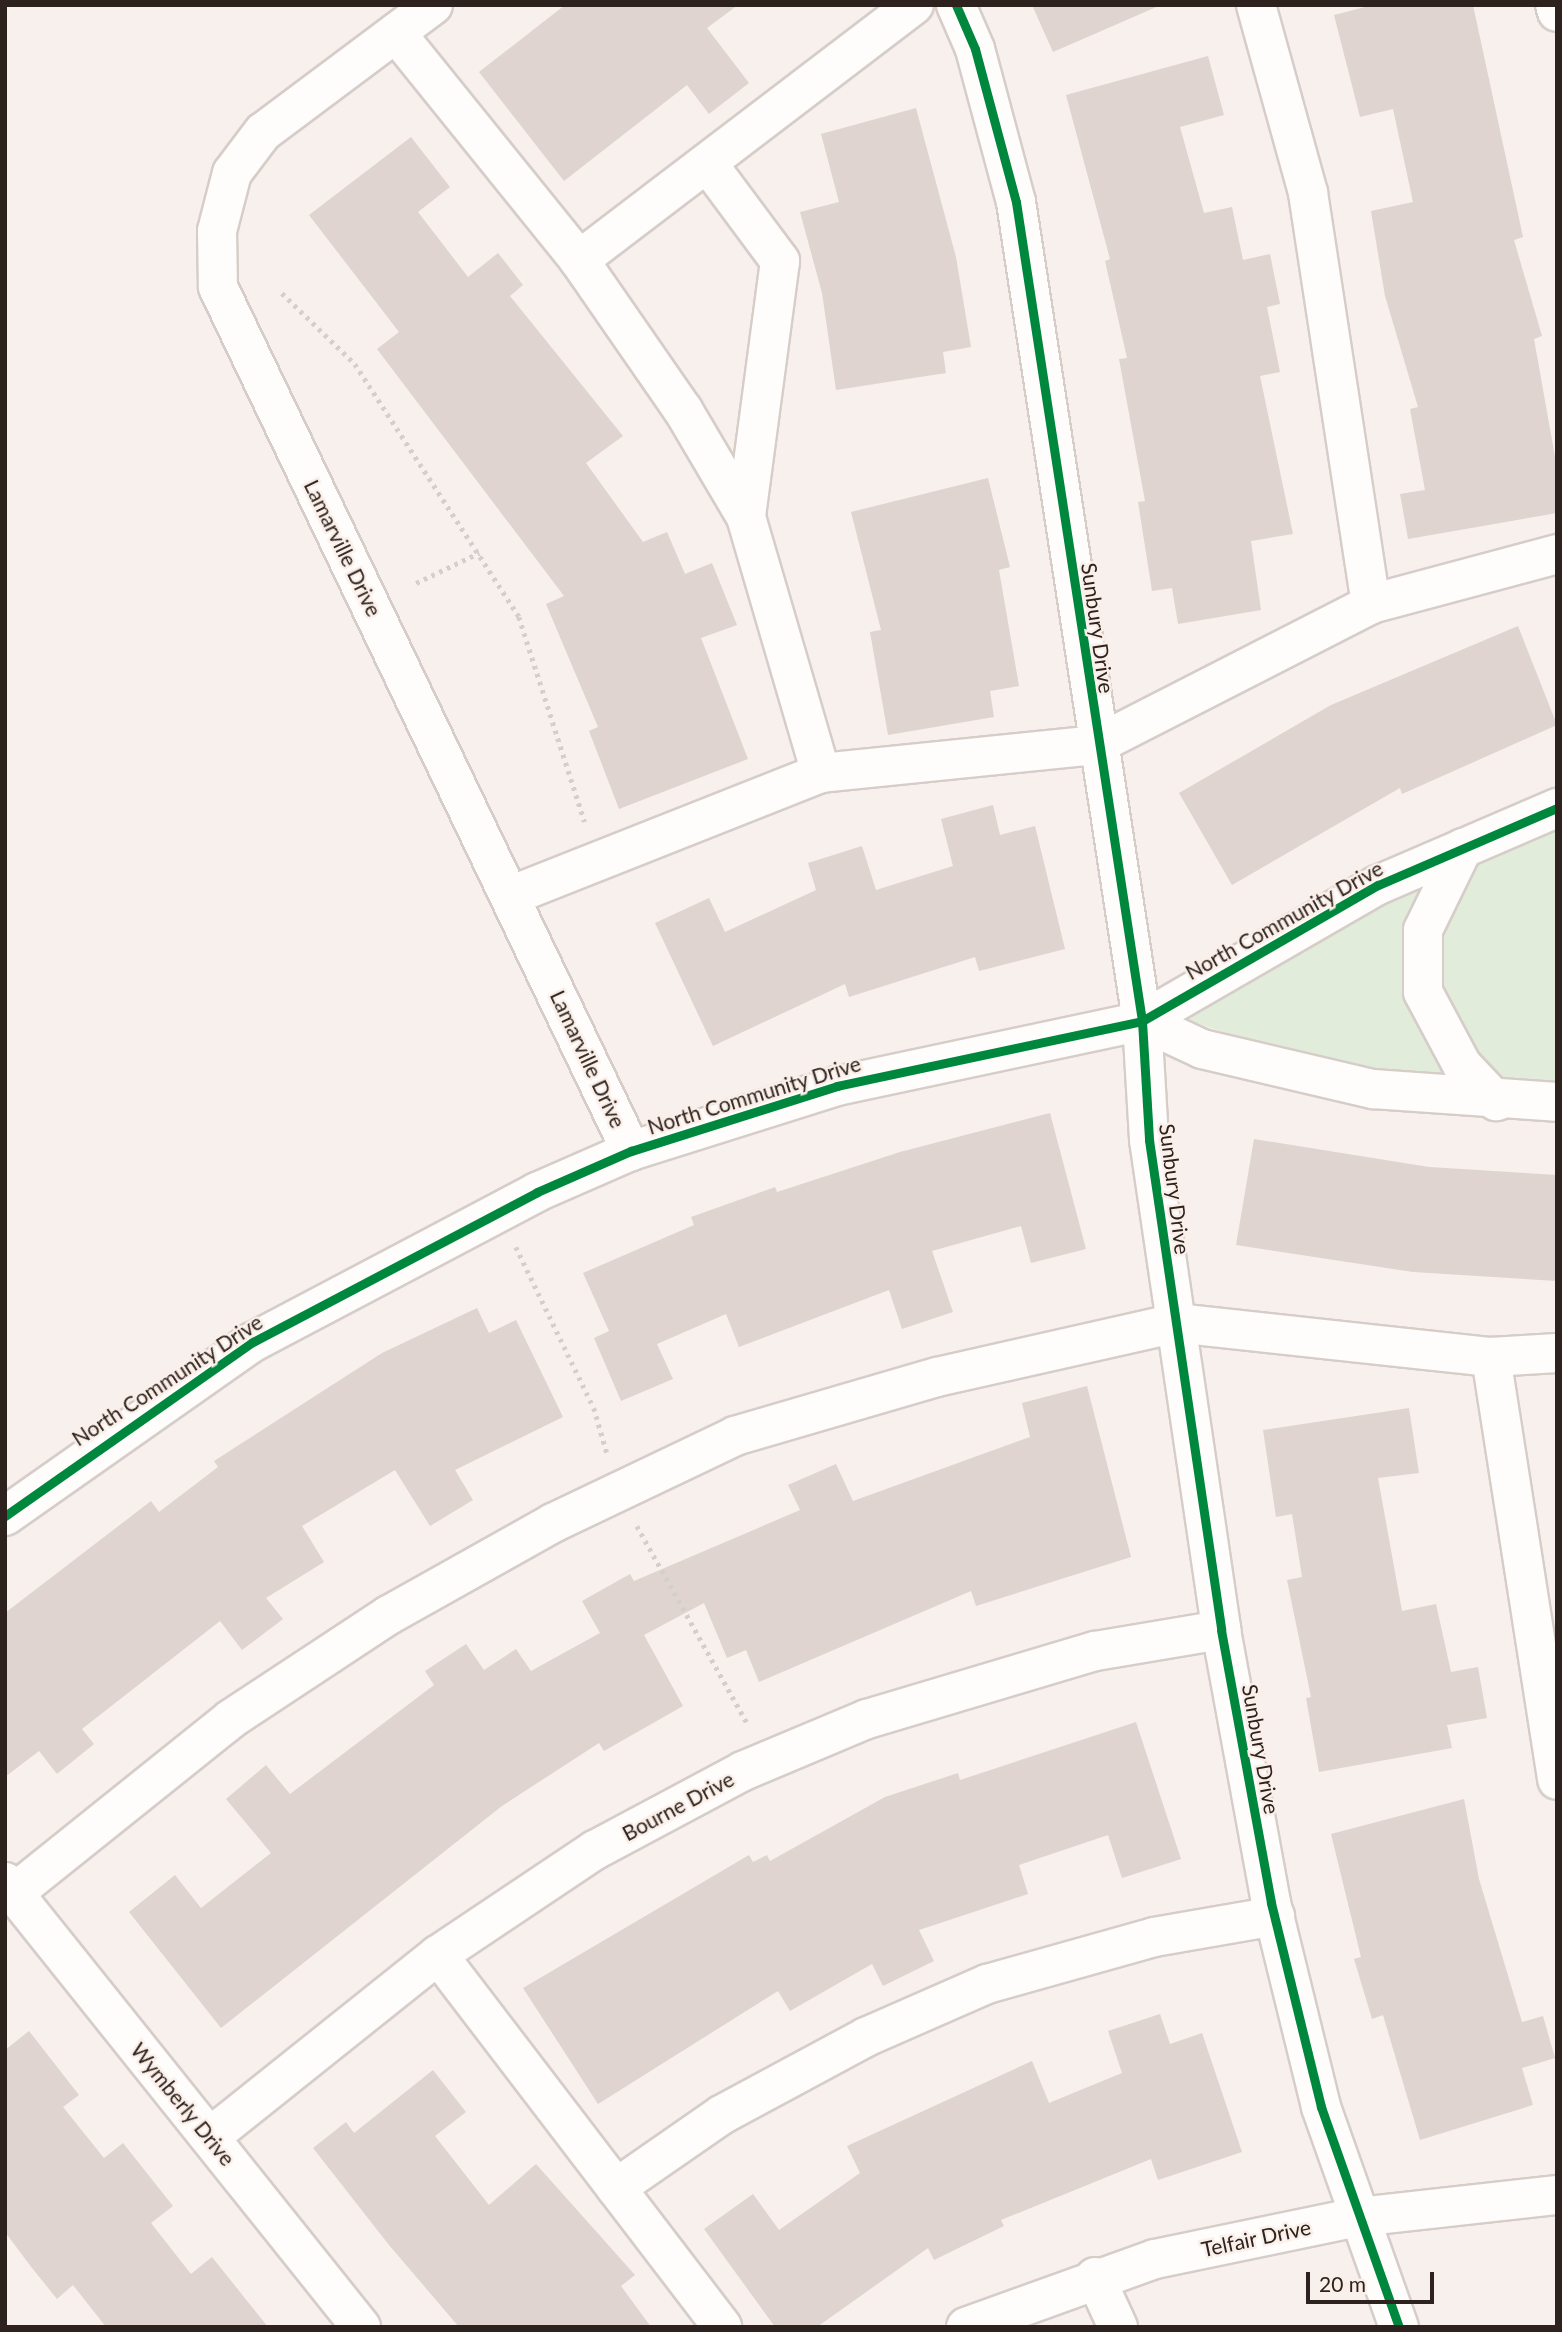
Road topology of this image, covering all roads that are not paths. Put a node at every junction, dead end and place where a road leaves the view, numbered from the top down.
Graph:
1 (433, 5) edge
2 (914, 5) edge
3 (956, 5) edge
4 (1256, 5) edge
5 (1555, 5) edge
6 (1557, 12) edge
7 (396, 33) junction
8 (708, 164) junction
9 (579, 260) junction
10 (746, 517) junction
11 (1557, 554) edge
12 (1371, 604) junction
13 (1096, 745) junction
14 (821, 773) junction
15 (1557, 808) edge
16 (1463, 848) junction
17 (510, 896) junction
18 (1142, 1021) junction
19 (1496, 1101) junction
20 (1557, 1102) edge
21 (631, 1151) junction
22 (1176, 1323) junction
23 (1557, 1353) edge
24 (1491, 1357) junction
25 (5, 1516) edge
26 (1221, 1630) junction
27 (1557, 1780) edge
28 (10, 1888) edge
29 (1275, 1916) junction
30 (438, 1955) junction
31 (210, 2137) junction
32 (616, 2188) junction
33 (1557, 2194) edge
34 (1358, 2217) junction
35 (1095, 2277) junction
36 (361, 2327) edge
37 (722, 2327) edge
38 (966, 2327) edge
39 (1118, 2327) edge
40 (1399, 2327) edge

1 - 7 street, Lamarville Drive
2 - 8 street
3 - 13 street, Sunbury Drive
4 - 12 street
5 - 6 street
7 - 9 street
7 - 17 street, Lamarville Drive
8 - 9 street
8 - 10 street
9 - 10 street
10 - 14 street
11 - 12 street
12 - 13 street
13 - 14 street
13 - 18 street, Sunbury Drive
14 - 17 street
15 - 16 street, North Community Drive
16 - 18 street, North Community Drive
16 - 19 street
17 - 21 street, Lamarville Drive
18 - 19 street
18 - 21 street, North Community Drive
18 - 22 street, Sunbury Drive
19 - 20 street
21 - 25 street, North Community Drive
22 - 24 street
22 - 26 street, Sunbury Drive
22 - 28 street
23 - 24 street
24 - 27 street
26 - 29 street, Sunbury Drive
26 - 30 street, Bourne Drive
28 - 31 street, Wymberly Drive
29 - 32 street
29 - 34 street, Sunbury Drive
30 - 31 street, Bourne Drive
30 - 32 street
31 - 36 street, Wymberly Drive
32 - 37 street
33 - 34 street, Telfair Drive
34 - 35 street, Telfair Drive
34 - 40 street, Sunbury Drive
35 - 38 street, Telfair Drive
35 - 39 street

